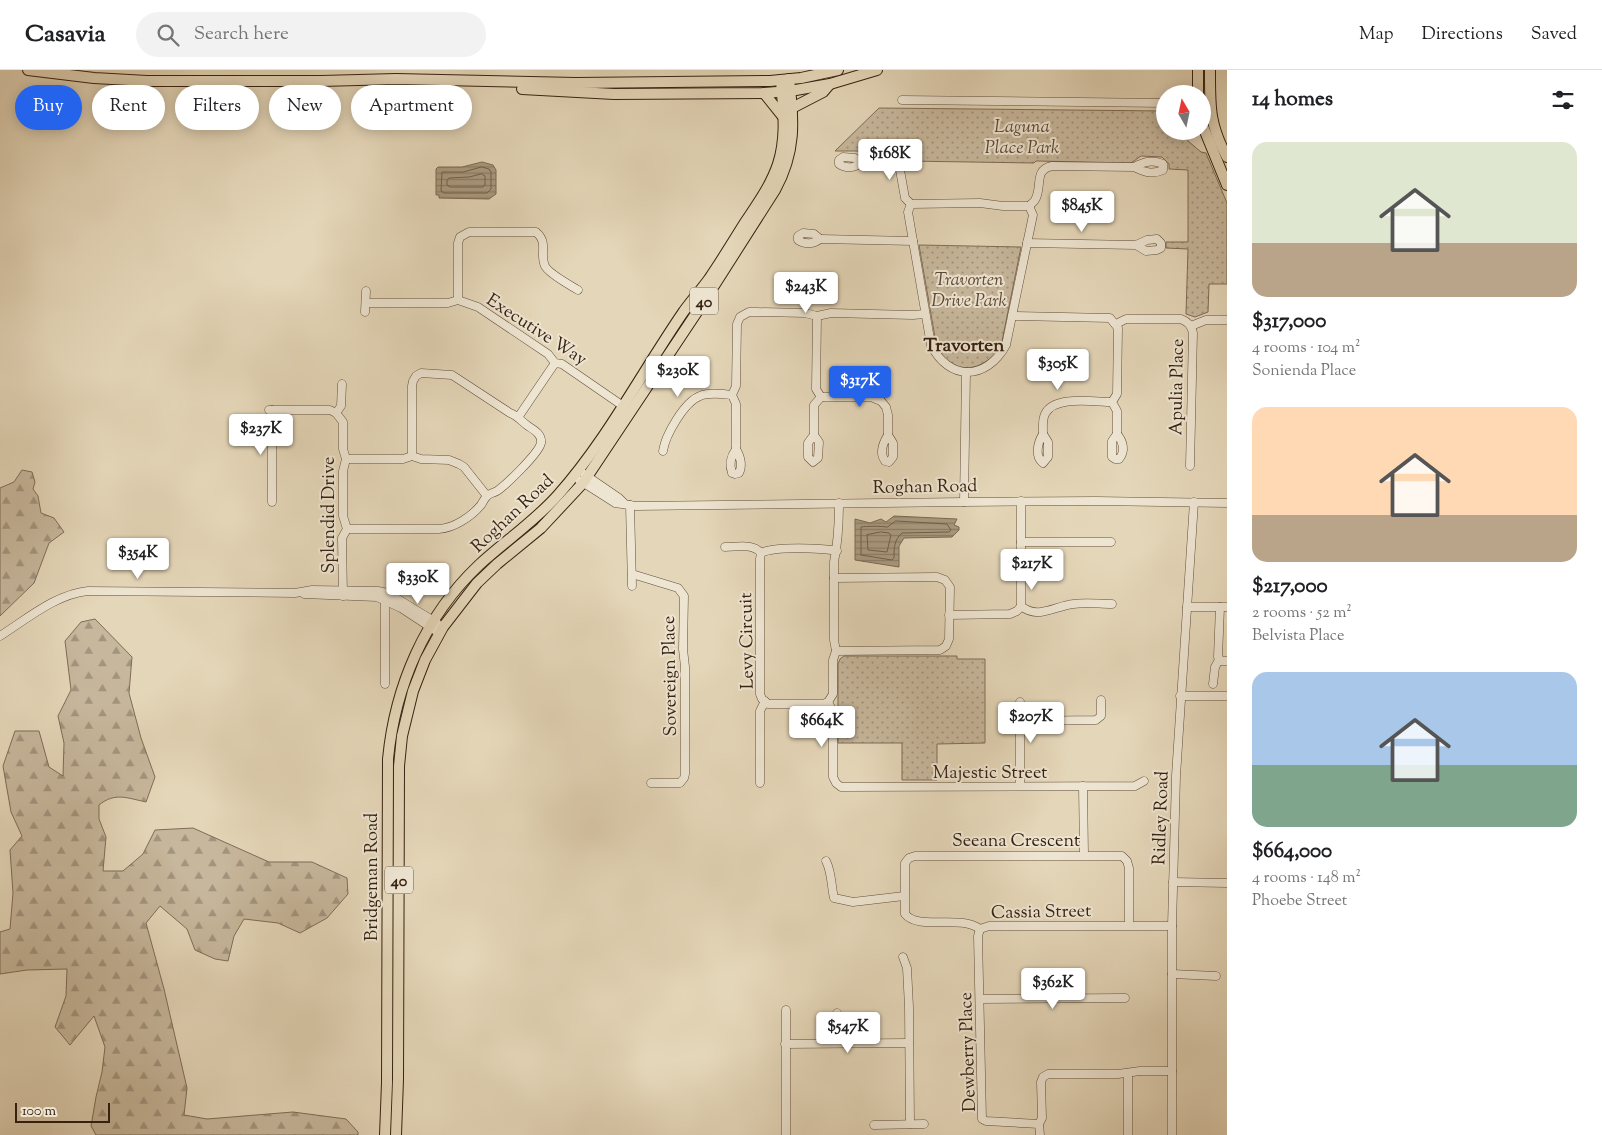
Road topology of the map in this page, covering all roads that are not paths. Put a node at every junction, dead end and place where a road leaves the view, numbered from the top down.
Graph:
1 (28, 70) edge
2 (838, 70) edge
3 (877, 70) edge
4 (1198, 70) edge
5 (1210, 70) edge
6 (785, 80) junction
7 (321, 81) junction
8 (830, 84) junction
9 (1197, 85) edge
10 (1208, 85) edge
11 (786, 91) junction
12 (764, 93) junction
13 (902, 100) dead end
14 (1156, 103) edge
15 (792, 108) junction
16 (1211, 115) edge
17 (784, 119) junction
18 (1209, 140) edge
19 (1227, 156) edge
20 (861, 163) dead end
21 (1134, 167) dead end
22 (1227, 185) edge
23 (911, 204) junction
24 (1029, 206) junction
25 (820, 239) dead end
26 (913, 241) junction
27 (1027, 243) junction
28 (1136, 245) dead end
29 (578, 290) dead end
30 (366, 291) dead end
31 (458, 300) junction
32 (366, 304) junction
33 (365, 312) dead end
34 (925, 314) junction
35 (817, 316) junction
36 (1012, 316) junction
37 (1227, 320) edge
38 (1116, 324) junction
39 (1191, 326) junction
40 (555, 362) junction
41 (966, 372) junction
42 (342, 384) dead end
43 (732, 395) junction
44 (821, 397) junction
45 (1112, 402) junction
46 (623, 406) junction
47 (336, 413) junction
48 (519, 416) junction
49 (1043, 434) dead end
50 (1117, 434) dead end
51 (888, 435) dead end
52 (814, 436) dead end
53 (736, 449) dead end
54 (662, 451) dead end
55 (412, 456) junction
56 (346, 460) junction
57 (1190, 466) dead end
58 (576, 473) junction
59 (585, 480) junction
60 (487, 496) junction
61 (1021, 501) junction
62 (272, 502) dead end
63 (964, 502) junction
64 (1194, 502) junction
65 (839, 503) junction
66 (1227, 503) edge
67 (627, 504) junction
68 (346, 529) junction
69 (1021, 542) junction
70 (1110, 542) dead end
71 (725, 547) dead end
72 (837, 551) junction
73 (761, 553) junction
74 (632, 574) junction
75 (834, 578) junction
76 (632, 586) dead end
77 (343, 593) junction
78 (385, 596) junction
79 (1112, 604) dead end
80 (1021, 606) junction
81 (1224, 606) edge
82 (1187, 607) junction
83 (950, 615) junction
84 (432, 624) junction
85 (441, 630) junction
86 (0, 636) edge
87 (836, 651) junction
88 (1223, 661) edge
89 (385, 684) dead end
90 (1213, 684) dead end
91 (1180, 696) junction
92 (1227, 696) edge
93 (1101, 700) dead end
94 (765, 701) junction
95 (828, 702) junction
96 (1020, 702) dead end
97 (1020, 721) junction
98 (1144, 781) dead end
99 (760, 782) dead end
100 (651, 783) dead end
101 (1020, 786) junction
102 (1083, 786) junction
103 (1084, 855) junction
104 (826, 861) dead end
105 (1173, 882) junction
106 (1227, 883) edge
107 (904, 896) junction
108 (914, 921) joint
109 (1129, 925) junction
110 (1172, 926) junction
111 (980, 929) junction
112 (903, 957) dead end
113 (1172, 974) junction
114 (1216, 976) dead end
115 (1125, 998) dead end
116 (980, 999) junction
117 (786, 1010) dead end
118 (836, 1013) dead end
119 (836, 1043) junction
120 (909, 1043) junction
121 (786, 1044) junction
122 (1172, 1071) junction
123 (1128, 1073) junction
124 (874, 1124) dead end
125 (910, 1124) junction
126 (924, 1124) dead end
127 (1039, 1124) junction
128 (385, 1135) edge
129 (396, 1135) edge
130 (786, 1135) edge
131 (1040, 1135) edge
132 (1128, 1135) edge
133 (1172, 1135) edge

1 - 7 main road
2 - 6 main road
3 - 8 main road
4 - 9 main road
5 - 10 main road
6 - 7 main road
6 - 11 main road, 40
7 - 12 main road
8 - 11 main road
8 - 15 main road
11 - 12 main road
11 - 15 main road, 40
11 - 17 main road, 40
12 - 17 main road
13 - 14 street
15 - 59 main road, 40
16 - 19 main road
17 - 46 main road, 40
18 - 22 main road
20 - 23 street
21 - 24 street
23 - 24 street
23 - 26 street
24 - 27 street
25 - 26 street
26 - 34 street
27 - 28 street
27 - 36 street
29 - 31 street
30 - 32 street
31 - 32 street, Executive Way
31 - 40 street, Executive Way
32 - 33 street
34 - 35 street
34 - 41 street
35 - 43 street
35 - 44 street
36 - 38 street
36 - 41 street
37 - 39 street
38 - 39 street, Apulia Place
38 - 45 street
39 - 57 street, Apulia Place
40 - 46 street, Executive Way
40 - 48 street
41 - 63 street
42 - 47 street
43 - 53 street
43 - 54 street
44 - 51 street
44 - 52 street
45 - 49 street
45 - 50 street
46 - 58 main road, 40
47 - 56 street, Splendid Drive
47 - 62 street
48 - 55 street
48 - 60 street
55 - 56 street
55 - 60 street
56 - 68 street, Splendid Drive
58 - 59 street, Roghan Road
58 - 84 main road, Roghan Road / 40
59 - 67 street, Roghan Road
59 - 85 main road, Roghan Road / 40
60 - 68 street
61 - 63 street, Roghan Road
61 - 64 street, Roghan Road
61 - 69 street
63 - 65 street, Roghan Road
64 - 66 street, Roghan Road
64 - 82 street, Ridley Road
65 - 67 street, Roghan Road
65 - 72 street
67 - 74 street
68 - 77 street, Splendid Drive
69 - 70 street
69 - 80 street
71 - 73 street
72 - 73 street
72 - 75 street
73 - 94 street, Levy Circuit
74 - 76 street
74 - 100 street, Sovereign Place
75 - 83 street
75 - 87 street
77 - 78 street
77 - 86 street
78 - 84 street
78 - 89 street
79 - 80 street
80 - 83 street
81 - 82 street
81 - 88 street
82 - 91 street, Ridley Road
83 - 87 street
84 - 85 street
84 - 128 main road, Bridgeman Road / 40
85 - 129 main road, Bridgeman Road / 40
87 - 95 street
88 - 90 street
91 - 92 street
91 - 105 street, Ridley Road
93 - 97 street
94 - 95 street, Levy Circuit
94 - 99 street
95 - 101 street, Majestic Street
96 - 97 street
97 - 101 street
98 - 102 street, Majestic Street
101 - 102 street, Majestic Street
102 - 103 street
103 - 107 street, Seeana Crescent
103 - 109 street, Seeana Crescent
104 - 107 street
105 - 106 street
105 - 110 street, Ridley Road
107 - 108 street, Seeana Crescent
108 - 111 street, Cassia Street
109 - 110 street, Cassia Street
109 - 111 street, Cassia Street
110 - 113 street, Ridley Road
111 - 116 street, Dewberry Place
112 - 120 street
113 - 114 street
113 - 122 street, Ridley Road
115 - 116 street
116 - 127 street, Dewberry Place
117 - 121 street
118 - 119 street
119 - 120 street
119 - 121 street
120 - 125 street
121 - 130 street
122 - 123 street
122 - 133 street, Ridley Road
123 - 127 street
123 - 132 street
124 - 125 street
125 - 126 street
127 - 131 street

